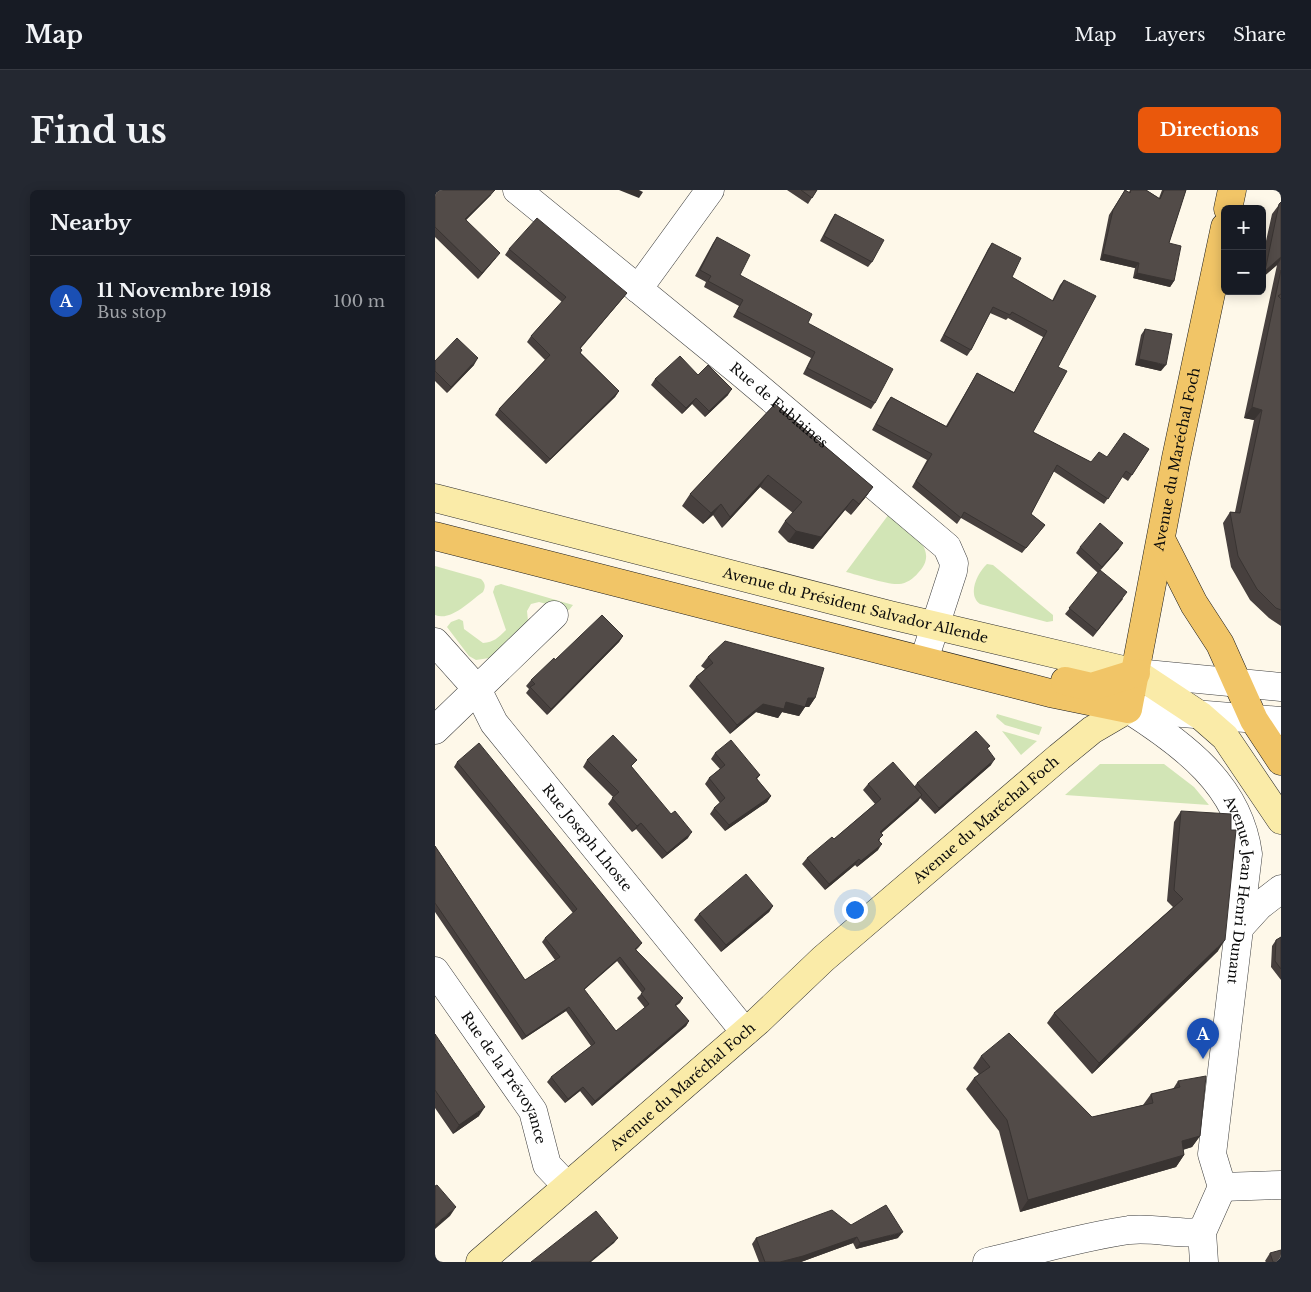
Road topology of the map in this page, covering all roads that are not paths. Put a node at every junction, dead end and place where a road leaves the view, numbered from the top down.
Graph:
1 (517, 190) edge
2 (710, 190) edge
3 (1232, 190) edge
4 (1229, 205) edge
5 (1221, 246) edge
6 (638, 289) junction
7 (435, 498) edge
8 (435, 523) edge
9 (435, 536) edge
10 (1162, 541) junction
11 (554, 615) dead end
12 (435, 642) edge
13 (929, 644) junction
14 (1135, 673) junction
15 (1237, 684) junction
16 (1281, 687) edge
17 (477, 689) junction
18 (1128, 709) junction
19 (1201, 716) junction
20 (1254, 720) junction
21 (1281, 722) edge
22 (435, 730) edge
23 (1281, 761) edge
24 (1281, 820) edge
25 (1281, 889) edge
26 (1239, 928) junction
27 (435, 971) edge
28 (745, 1032) junction
29 (1281, 1185) edge
30 (567, 1186) junction
31 (1222, 1187) junction
32 (1202, 1232) junction
33 (480, 1262) edge
34 (987, 1262) edge
35 (1205, 1262) edge

1 - 6 street, Rue de Fublaines
2 - 6 street
3 - 4 main road
5 - 10 main road, Avenue du Maréchal Foch
6 - 13 street, Rue de Fublaines
7 - 13 main road, Avenue du Président Salvador Allende
8 - 13 main road
9 - 13 main road, Avenue du Président Salvador Allende
10 - 14 main road, Avenue du Maréchal Foch
10 - 15 main road
11 - 17 street
12 - 17 street, Rue Joseph Lhoste
13 - 14 main road
13 - 18 main road, Avenue du Président Salvador Allende
14 - 15 street
14 - 18 main road, Avenue du Maréchal Foch
14 - 19 main road
15 - 16 street
15 - 20 main road
17 - 22 street
17 - 28 street, Rue Joseph Lhoste
18 - 19 street, Avenue du Président Salvador Allende
18 - 26 street, Avenue Jean Henri Dunant
18 - 28 main road, Avenue du Maréchal Foch
19 - 20 street, Avenue du Président Salvador Allende
19 - 24 main road
20 - 21 street, Avenue du Président Salvador Allende
20 - 23 main road
25 - 26 street
26 - 31 street, Avenue Jean Henri Dunant
27 - 30 street, Rue de la Prévoyance
28 - 30 main road, Avenue du Maréchal Foch
29 - 31 street
30 - 33 main road, Avenue du Maréchal Foch
31 - 32 street
32 - 34 street
32 - 35 street

